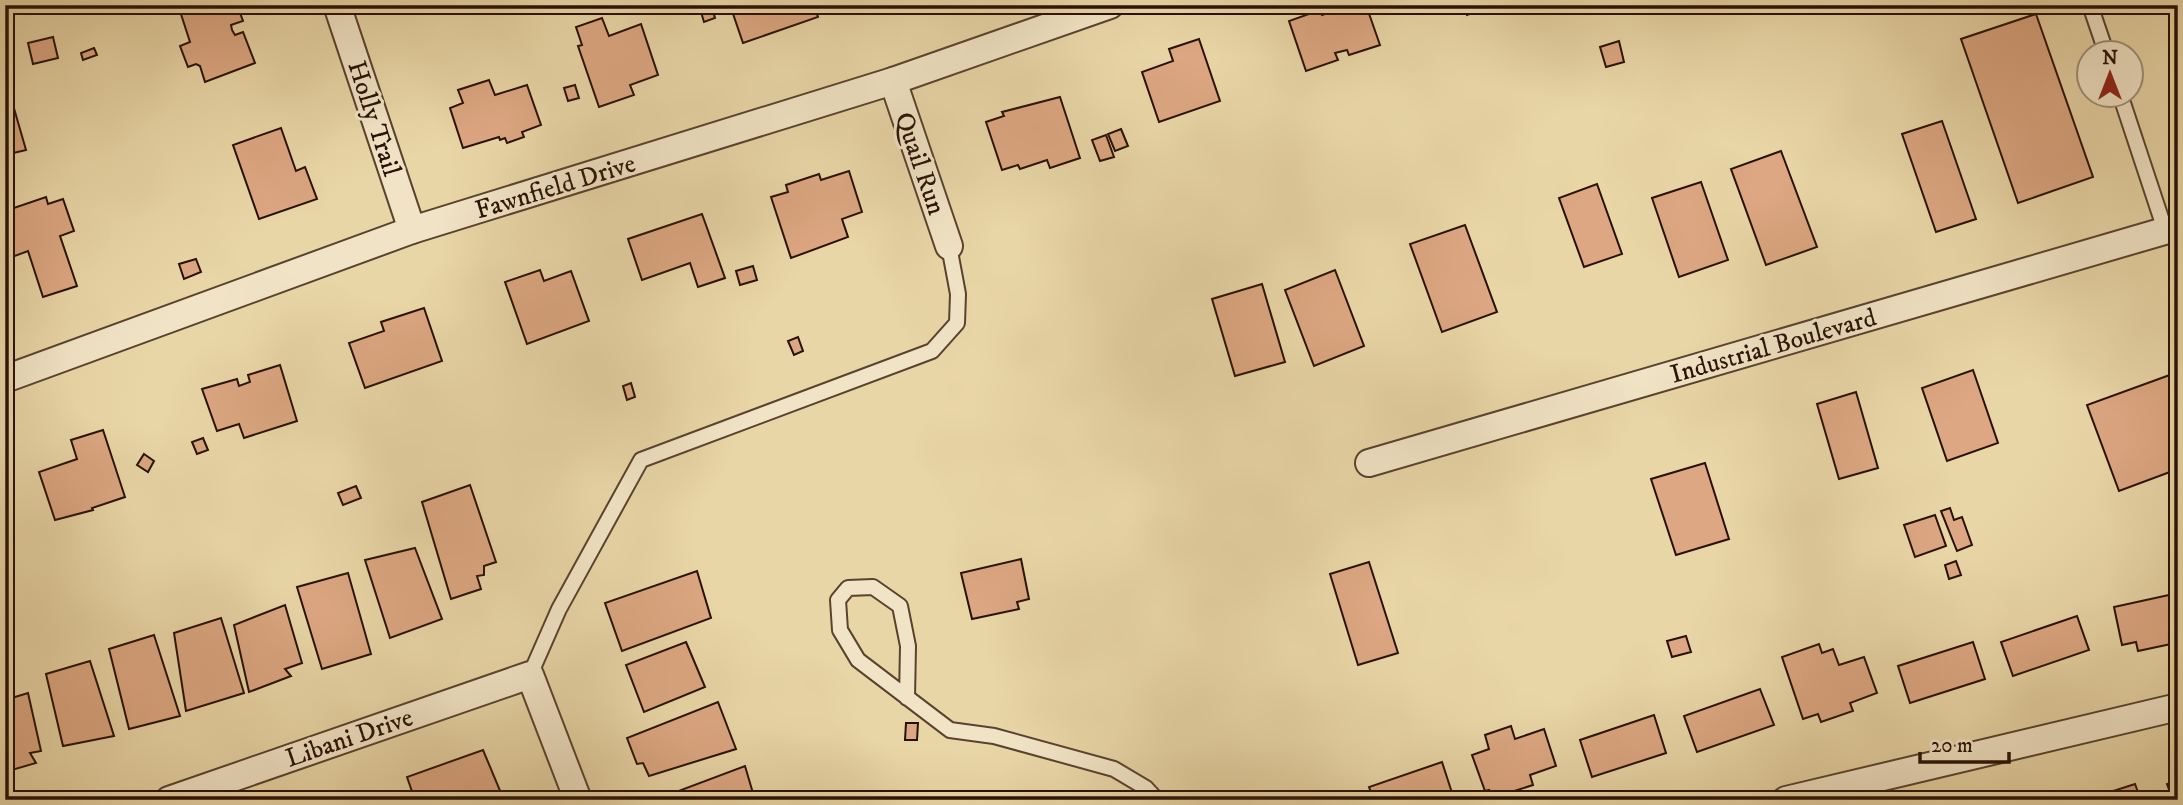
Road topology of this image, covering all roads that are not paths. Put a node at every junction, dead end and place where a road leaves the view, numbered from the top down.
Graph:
1 (337, 5) edge
2 (1110, 5) edge
3 (2090, 5) edge
4 (2101, 38) edge
5 (893, 81) junction
6 (2125, 108) edge
7 (2171, 228) edge
8 (412, 230) junction
9 (949, 246) joint
10 (5, 379) edge
11 (1369, 463) dead end
12 (530, 675) junction
13 (907, 698) junction
14 (2178, 708) edge
15 (169, 800) edge
16 (578, 800) edge
17 (1157, 800) edge
18 (1786, 800) edge

1 - 8 street, Holly Trail
2 - 5 street, Fawnfield Drive
3 - 4 lane
5 - 8 street, Fawnfield Drive
5 - 9 street, Quail Run
6 - 7 lane
7 - 11 street, Industrial Boulevard
8 - 10 street, Fawnfield Drive
9 - 12 lane
12 - 15 street, Libani Drive
12 - 16 street
13 - 13 lane
13 - 17 lane
14 - 18 street

